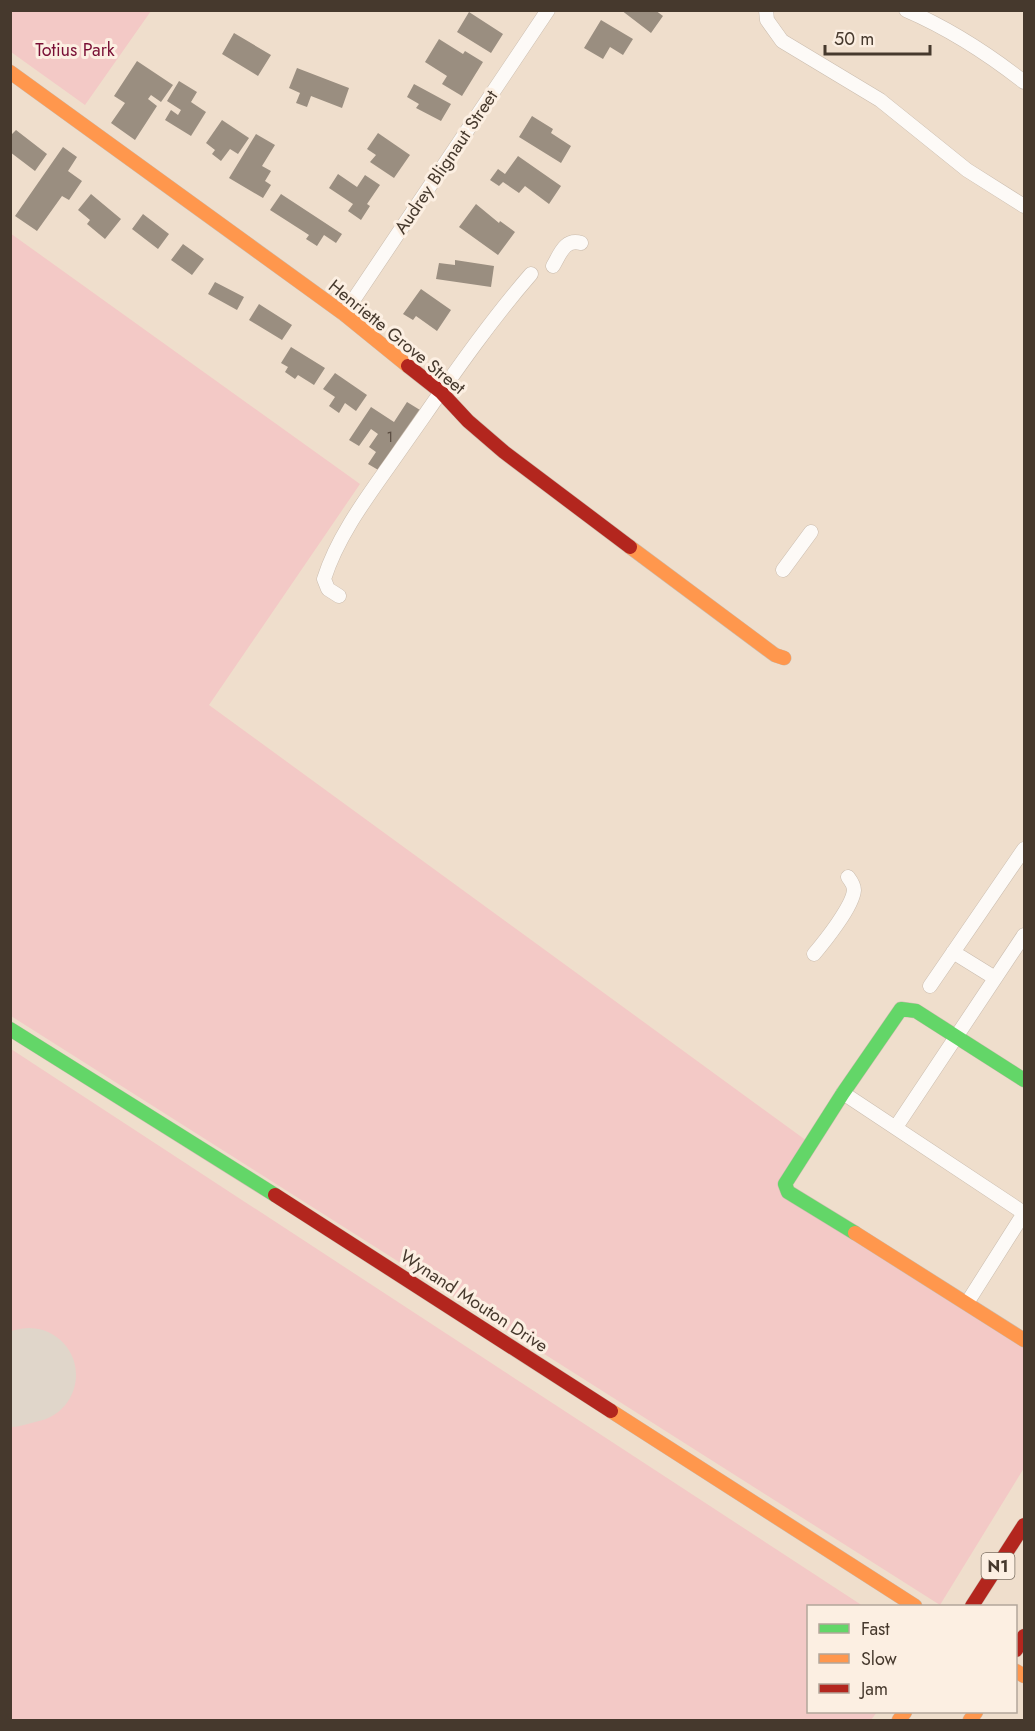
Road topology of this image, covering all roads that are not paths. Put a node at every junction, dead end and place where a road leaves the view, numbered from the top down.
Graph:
1 (548, 10) edge
2 (766, 10) edge
3 (906, 10) edge
4 (10, 72) edge
5 (1024, 82) edge
6 (1024, 206) edge
7 (581, 243) dead end
8 (553, 266) dead end
9 (531, 274) dead end
10 (344, 314) junction
11 (441, 392) junction
12 (811, 532) dead end
13 (783, 570) dead end
14 (339, 596) dead end
15 (784, 658) dead end
16 (1024, 849) edge
17 (848, 877) dead end
18 (1024, 935) edge
19 (953, 952) junction
20 (814, 954) dead end
21 (995, 978) junction
22 (930, 986) dead end
23 (10, 1029) edge
24 (957, 1038) junction
25 (1024, 1080) edge
26 (843, 1093) junction
27 (896, 1127) junction
28 (967, 1303) junction
29 (1024, 1340) edge
30 (1024, 1525) edge
31 (912, 1605) edge
32 (973, 1605) edge

1 - 10 street, Audrey Blignaut Street
2 - 6 street
3 - 5 street
4 - 10 main road, Henriette Grove Street
7 - 8 street
9 - 11 street
10 - 11 main road, Henriette Grove Street
11 - 14 street
11 - 15 main road, Henriette Grove Street
12 - 13 street
16 - 19 street
17 - 20 street
18 - 21 street
19 - 21 street
19 - 22 street
21 - 24 street
23 - 31 main road, Wynand Mouton Drive
24 - 25 main road
24 - 26 main road
24 - 27 street
26 - 27 street
26 - 28 main road
27 - 28 street
28 - 29 main road
30 - 32 main road, N1

